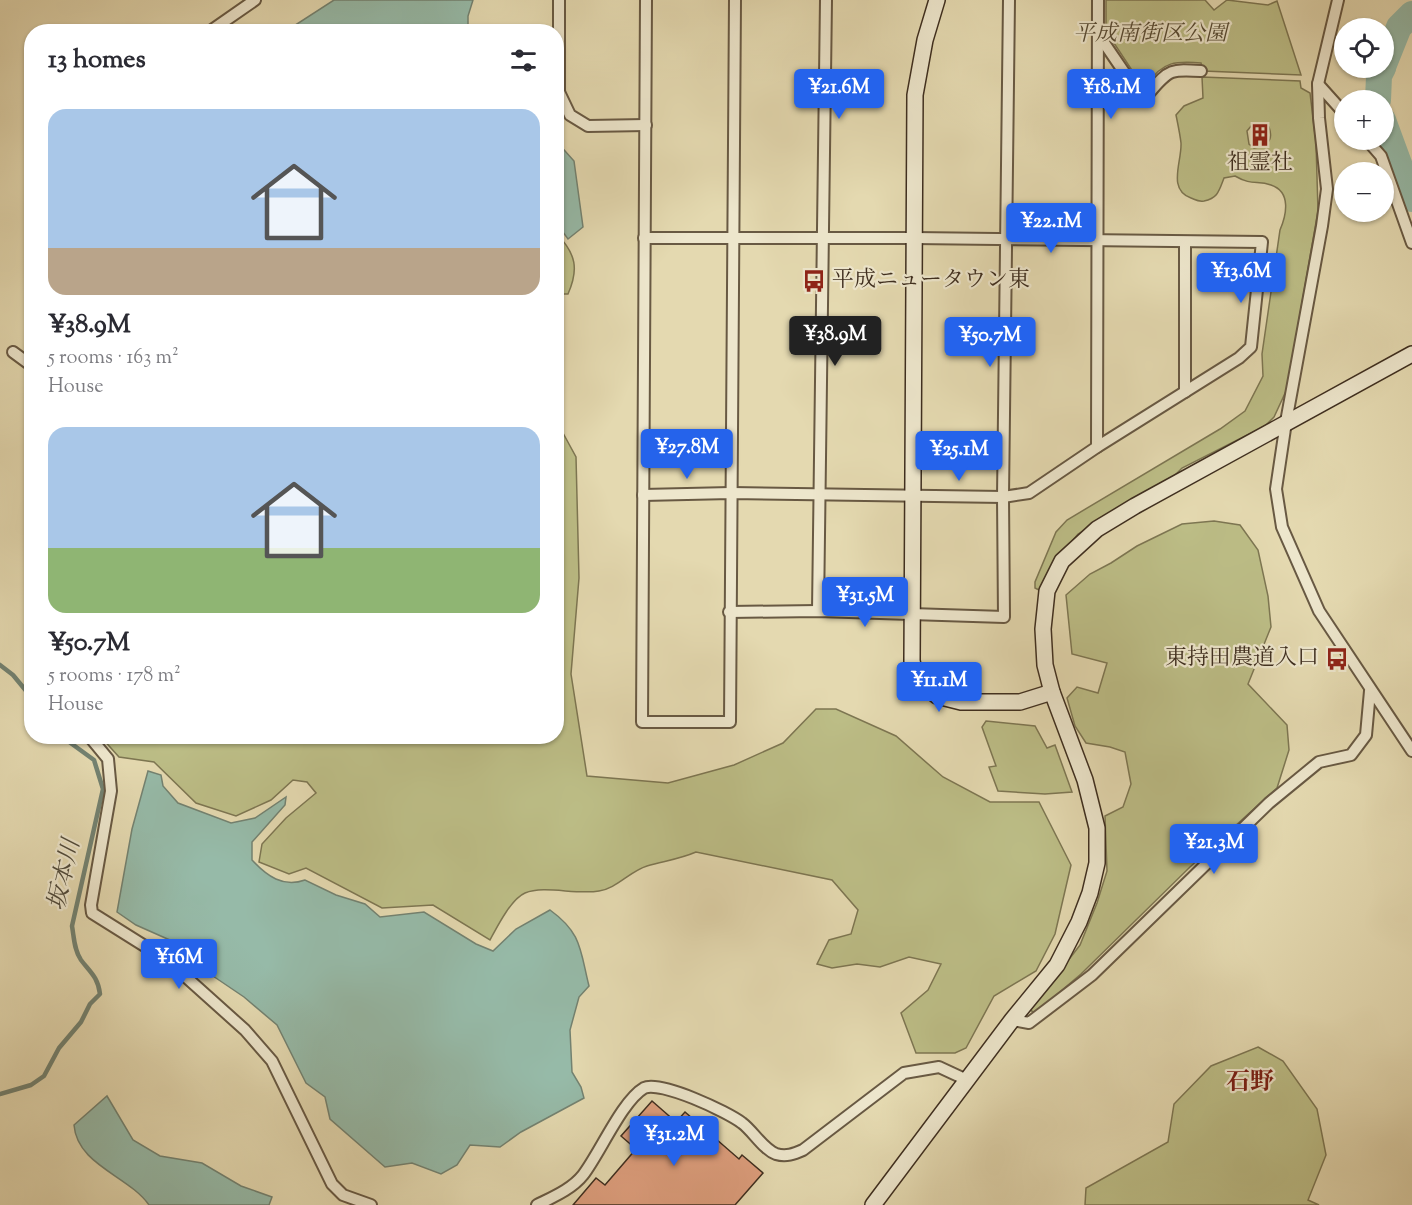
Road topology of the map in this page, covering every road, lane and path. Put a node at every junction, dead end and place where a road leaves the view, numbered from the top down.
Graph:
1 (255, 0) edge
2 (560, 0) edge
3 (646, 0) edge
4 (735, 0) edge
5 (826, 0) edge
6 (937, 0) edge
7 (1009, 0) edge
8 (1098, 0) edge
9 (1338, 0) edge
10 (221, 24) edge
11 (560, 24) edge
12 (1098, 34) junction
13 (1202, 71) dead end
14 (1318, 84) junction
15 (564, 102) edge
16 (1334, 102) edge
17 (646, 125) junction
18 (1376, 150) edge
19 (644, 238) junction
20 (733, 238) junction
21 (914, 238) junction
22 (823, 239) junction
23 (1006, 240) junction
24 (1096, 240) junction
25 (1185, 243) junction
26 (1412, 243) edge
27 (13, 352) dead end
28 (1412, 354) edge
29 (24, 360) edge
30 (1185, 392) junction
31 (1286, 422) junction
32 (1097, 447) junction
33 (731, 493) junction
34 (643, 495) junction
35 (818, 495) junction
36 (914, 496) junction
37 (1003, 497) junction
38 (818, 611) junction
39 (729, 612) junction
40 (913, 616) junction
41 (1370, 691) junction
42 (1052, 692) junction
43 (96, 744) edge
44 (1412, 751) edge
45 (1012, 1020) junction
46 (967, 1080) junction
47 (371, 1205) edge
48 (537, 1205) edge
49 (873, 1205) edge

1 - 10 street
2 - 11 street
3 - 17 street
4 - 20 street
5 - 22 street
6 - 21 street
7 - 23 street
8 - 12 street
9 - 14 street
12 - 13 street
12 - 24 street
14 - 16 street
14 - 31 street
15 - 17 street
17 - 19 street
18 - 26 street
19 - 20 street
19 - 34 street
20 - 22 street
20 - 33 street
21 - 22 street
21 - 23 street
21 - 36 street
22 - 35 street
23 - 24 street
23 - 37 street
24 - 25 street
24 - 32 street
25 - 30 street
25 - 30 street
27 - 29 street
28 - 31 street
30 - 32 street
31 - 41 street
31 - 42 street
32 - 37 street
33 - 34 street
33 - 35 street
33 - 39 street
34 - 39 street
35 - 36 street
35 - 38 street
36 - 37 street
36 - 40 street
37 - 40 street
38 - 39 street
38 - 40 street
40 - 42 street
41 - 44 street
41 - 45 street
42 - 45 street
43 - 47 street
45 - 46 street
46 - 48 street
46 - 49 street

